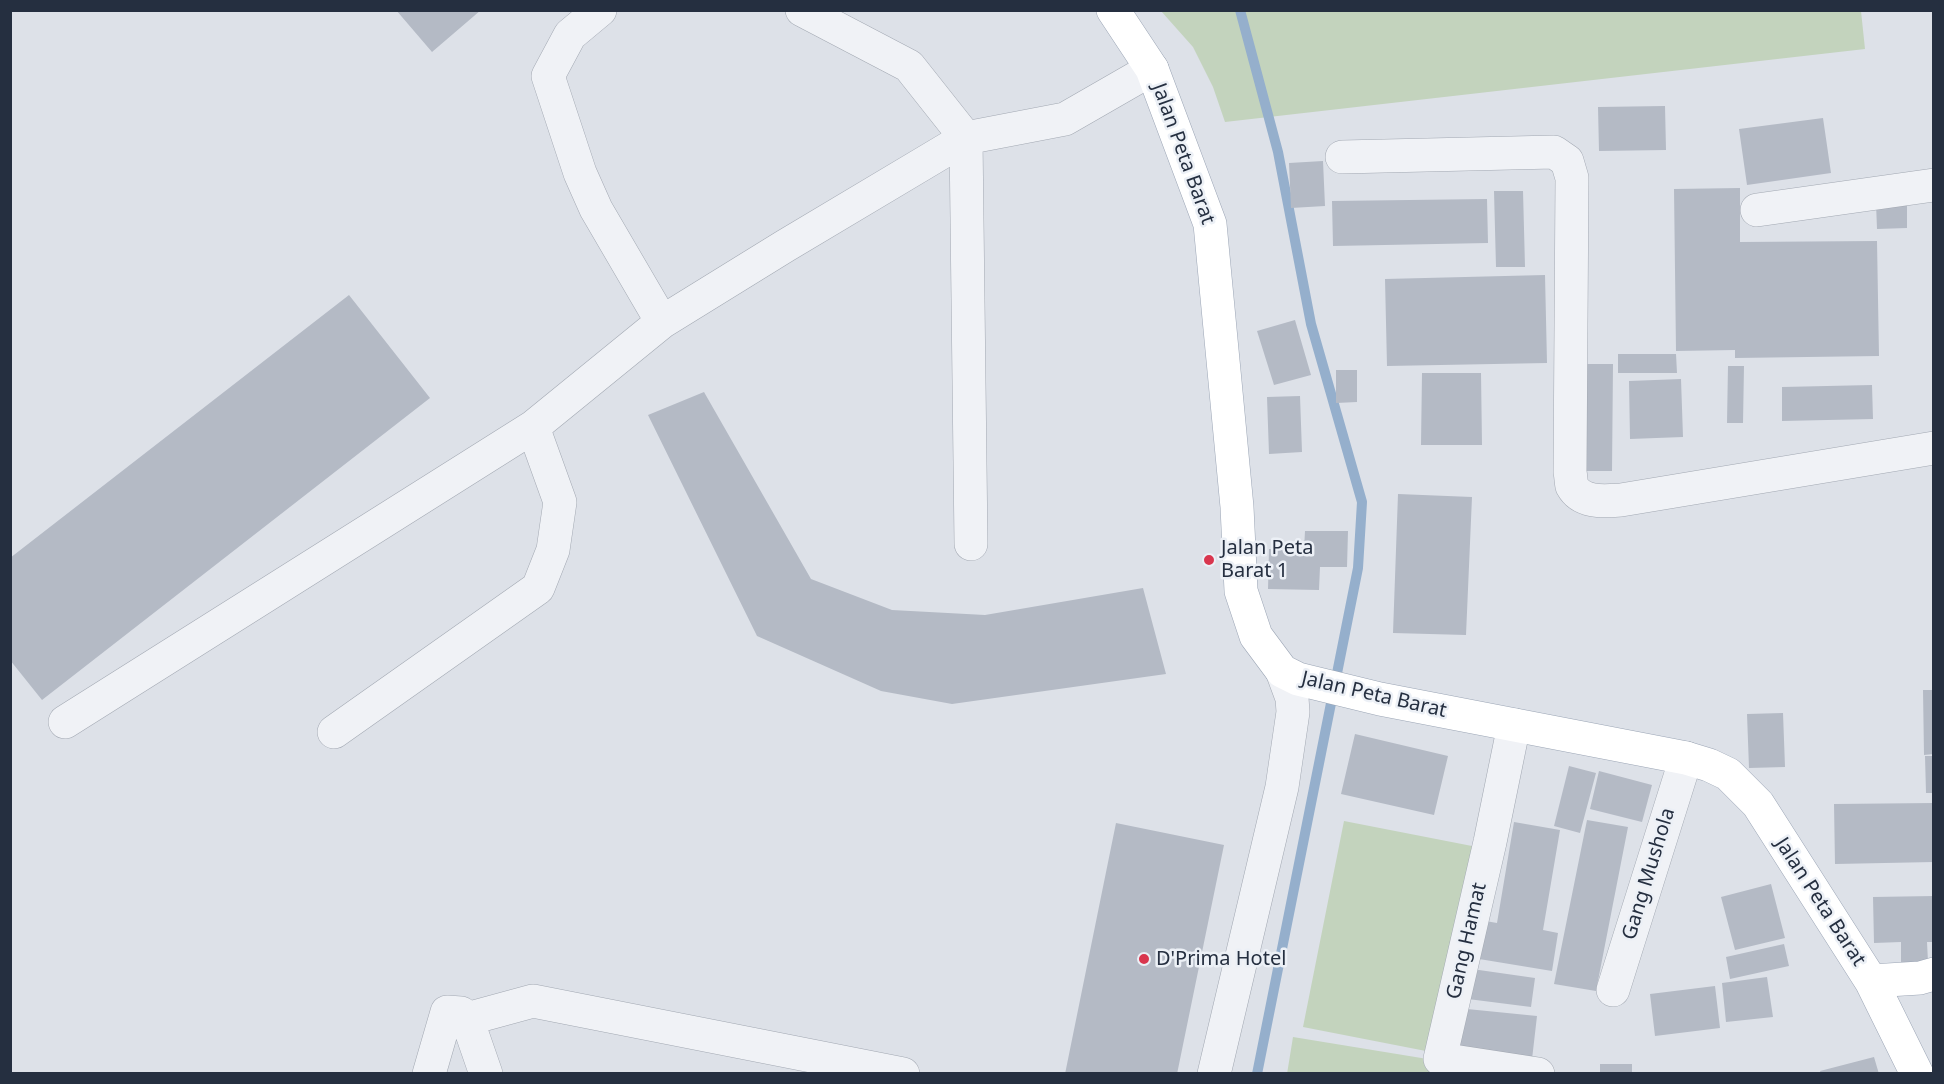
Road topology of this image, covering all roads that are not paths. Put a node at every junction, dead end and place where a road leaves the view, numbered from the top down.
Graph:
1 (600, 10) edge
2 (802, 10) edge
3 (1113, 10) edge
4 (1152, 69) junction
5 (966, 138) junction
6 (1342, 157) dead end
7 (1934, 185) edge
8 (1757, 210) dead end
9 (662, 322) junction
10 (533, 427) junction
11 (1934, 448) edge
12 (971, 544) dead end
13 (1290, 675) junction
14 (65, 722) dead end
15 (1514, 725) junction
16 (334, 732) dead end
17 (1686, 758) junction
18 (1934, 974) edge
19 (1871, 981) junction
20 (1613, 990) dead end
21 (467, 1019) junction
22 (429, 1074) edge
23 (486, 1074) edge
24 (903, 1074) edge
25 (1214, 1074) edge
26 (1538, 1074) edge
27 (1917, 1074) edge

1 - 9 street
2 - 5 street
3 - 4 main road, Jalan Peta Barat
4 - 5 street
4 - 13 main road, Jalan Peta Barat
5 - 9 street
5 - 12 street
6 - 11 street
7 - 8 street
9 - 10 street
10 - 14 street
10 - 16 street
13 - 15 main road, Jalan Peta Barat
13 - 25 street
15 - 17 main road, Jalan Peta Barat
15 - 26 street, Gang Hamat
17 - 19 main road, Jalan Peta Barat
17 - 20 street, Gang Mushola
18 - 19 main road
19 - 27 main road, Jalan Peta Barat
21 - 22 street
21 - 23 street
21 - 24 street

